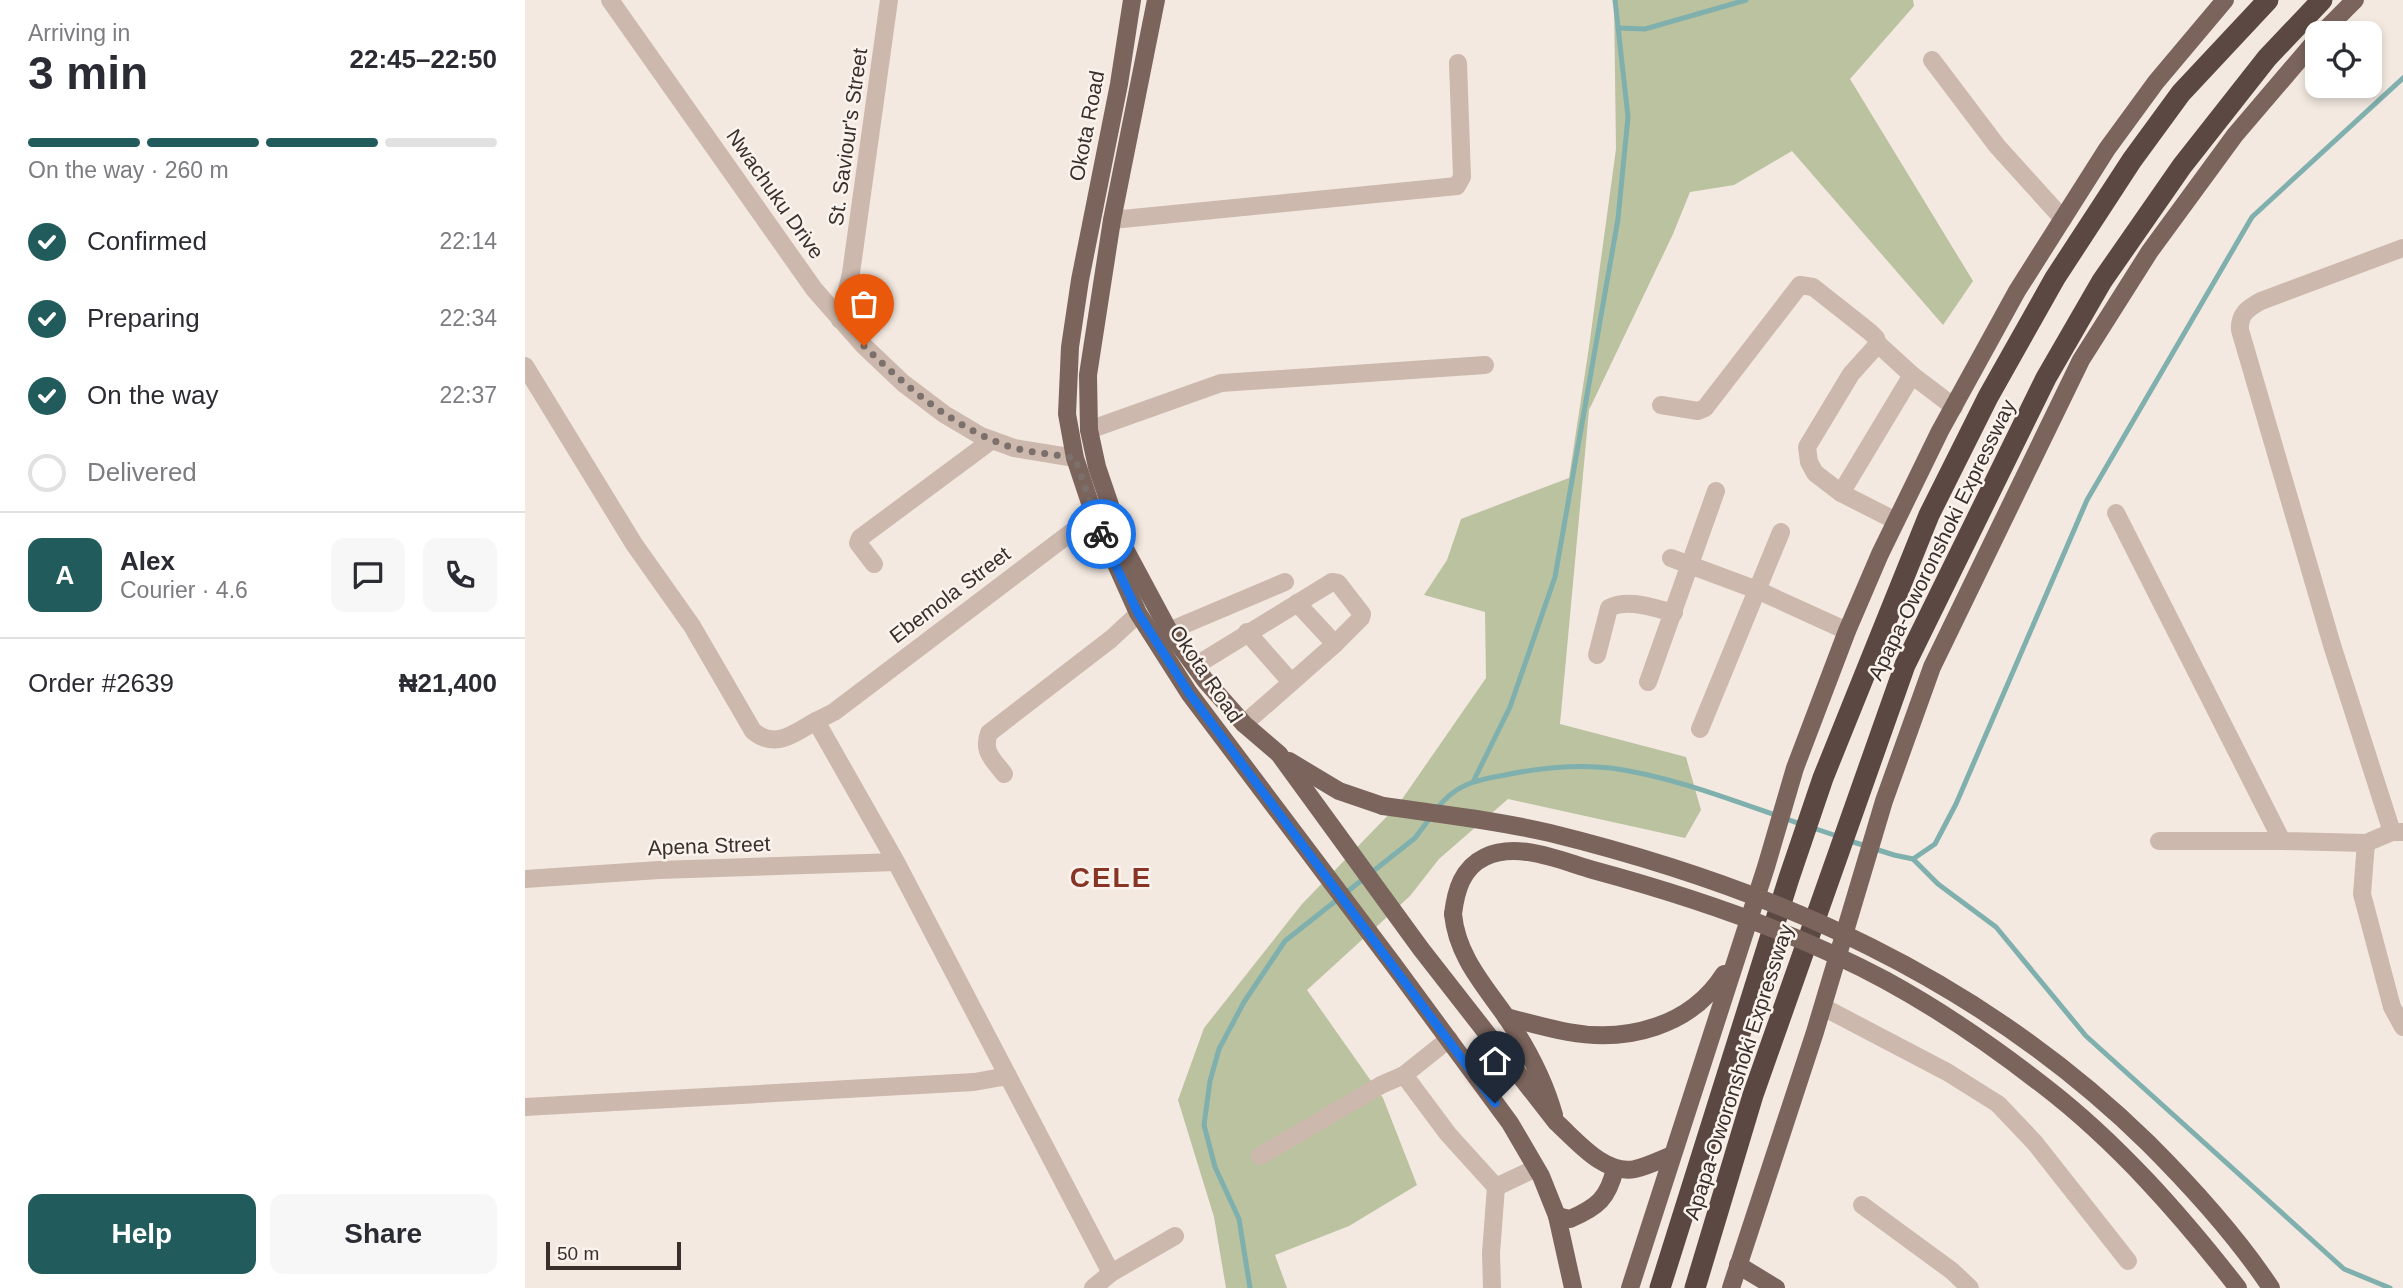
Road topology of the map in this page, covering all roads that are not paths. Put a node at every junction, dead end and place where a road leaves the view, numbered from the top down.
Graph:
1 (610, 0) edge
2 (889, 0) edge
3 (1132, 0) edge
4 (1156, 0) edge
5 (2225, 0) edge
6 (2268, 0) edge
7 (2322, 0) edge
8 (2355, 0) edge
9 (2334, 21) edge
10 (2305, 53) edge
11 (1932, 60) dead end
12 (1458, 63) dead end
13 (1119, 84) junction
14 (1139, 87) junction
15 (2063, 219) junction
16 (1112, 220) junction
17 (2403, 248) edge
18 (840, 320) junction
19 (1878, 344) junction
20 (1485, 365) dead end
21 (525, 366) edge
22 (1912, 375) junction
23 (1661, 405) dead end
24 (1954, 407) junction
25 (1089, 430) junction
26 (992, 440) junction
27 (1075, 458) junction
28 (1716, 491) dead end
29 (1841, 493) junction
30 (2116, 513) dead end
31 (1094, 515) junction
32 (1896, 521) junction
33 (1781, 532) dead end
34 (1671, 558) dead end
35 (874, 564) dead end
36 (1691, 566) junction
37 (1285, 582) dead end
38 (1757, 590) junction
39 (1297, 603) junction
40 (1674, 613) junction
41 (1138, 614) junction
42 (1168, 631) junction
43 (1847, 631) junction
44 (1247, 632) junction
45 (1335, 644) junction
46 (1597, 655) dead end
47 (1200, 673) junction
48 (1291, 682) junction
49 (1648, 682) dead end
50 (1189, 693) junction
51 (816, 721) junction
52 (1244, 724) junction
53 (1700, 729) dead end
54 (1279, 754) junction
55 (1004, 774) dead end
56 (2397, 832) edge
57 (2158, 841) dead end
58 (2282, 841) junction
59 (2367, 843) junction
60 (896, 862) junction
61 (525, 879) edge
62 (1745, 930) junction
63 (1823, 1007) junction
64 (1506, 1017) junction
65 (2403, 1027) edge
66 (1449, 1039) junction
67 (1403, 1075) junction
68 (1008, 1076) junction
69 (525, 1107) edge
70 (1556, 1122) junction
71 (1672, 1155) junction
72 (1260, 1156) dead end
73 (1536, 1168) junction
74 (1615, 1169) junction
75 (1496, 1187) junction
76 (1862, 1205) dead end
77 (1557, 1216) junction
78 (1175, 1236) dead end
79 (2127, 1261) dead end
80 (1738, 1265) junction
81 (1111, 1273) junction
82 (1093, 1288) edge
83 (1492, 1288) edge
84 (1573, 1288) edge
85 (1630, 1288) edge
86 (1660, 1288) edge
87 (1695, 1288) edge
88 (1731, 1288) edge
89 (1776, 1288) edge
90 (1970, 1288) edge
91 (2238, 1288) edge
92 (2271, 1288) edge

1 - 18 street, Nwachuku Drive
2 - 18 street, St. Saviour's Street
3 - 13 main road, Okota Road
4 - 14 main road, Okota Road
5 - 15 main road, Apapa-Oworonshoki Expressway
6 - 86 highway, Apapa-Oworonshoki Expressway
7 - 87 highway, Apapa-Oworonshoki Expressway
8 - 9 main road
10 - 63 main road
11 - 15 street
12 - 16 street
13 - 14 main road
13 - 27 main road, Okota Road
14 - 16 main road, Okota Road
15 - 24 main road, Apapa-Oworonshoki Expressway
16 - 25 main road, Okota Road
17 - 56 street
18 - 26 street, Nwachuku Drive
19 - 22 street
19 - 23 street
19 - 29 street
20 - 25 street
21 - 51 street, Ebemola Street
22 - 24 street
22 - 29 street
24 - 32 main road, Apapa-Oworonshoki Expressway
25 - 42 main road, Okota Road
26 - 27 street, Nwachuku Drive
26 - 35 street
27 - 31 main road, Okota Road
28 - 36 street
29 - 32 street
30 - 58 street
31 - 41 main road, Okota Road
31 - 51 street, Ebemola Street
32 - 43 main road, Apapa-Oworonshoki Expressway
33 - 38 street
34 - 36 street
36 - 38 street
36 - 40 street
37 - 42 street
38 - 43 street
38 - 53 street
39 - 44 street
39 - 45 street
39 - 45 street
40 - 46 street
40 - 49 street
41 - 50 main road, Okota Road
41 - 55 street
42 - 47 main road, Okota Road
43 - 62 main road, Apapa-Oworonshoki Expressway
44 - 47 street
44 - 48 street
45 - 48 street
47 - 50 main road
47 - 52 main road, Okota Road
48 - 52 street
50 - 66 main road, Okota Road
51 - 60 street
52 - 54 main road, Okota Road
54 - 70 main road, Okota Road
54 - 92 main road, bridge
56 - 59 street
57 - 58 street
58 - 59 street
59 - 65 street
60 - 61 street, Apena Street
60 - 68 street
62 - 64 main road
62 - 71 main road, Apapa-Oworonshoki Expressway
63 - 79 street
63 - 80 main road
64 - 70 main road
64 - 91 main road, bridge
66 - 67 street
66 - 73 main road, Okota Road
67 - 72 street
67 - 75 street
68 - 69 street
68 - 81 street
70 - 74 main road, Okota Road
71 - 74 main road
71 - 85 main road, Apapa-Oworonshoki Expressway
73 - 75 street
73 - 77 main road, Okota Road
74 - 77 main road
75 - 83 street
76 - 90 street
77 - 84 main road, Okota Road
78 - 81 street
80 - 88 main road
80 - 89 main road
81 - 82 street

